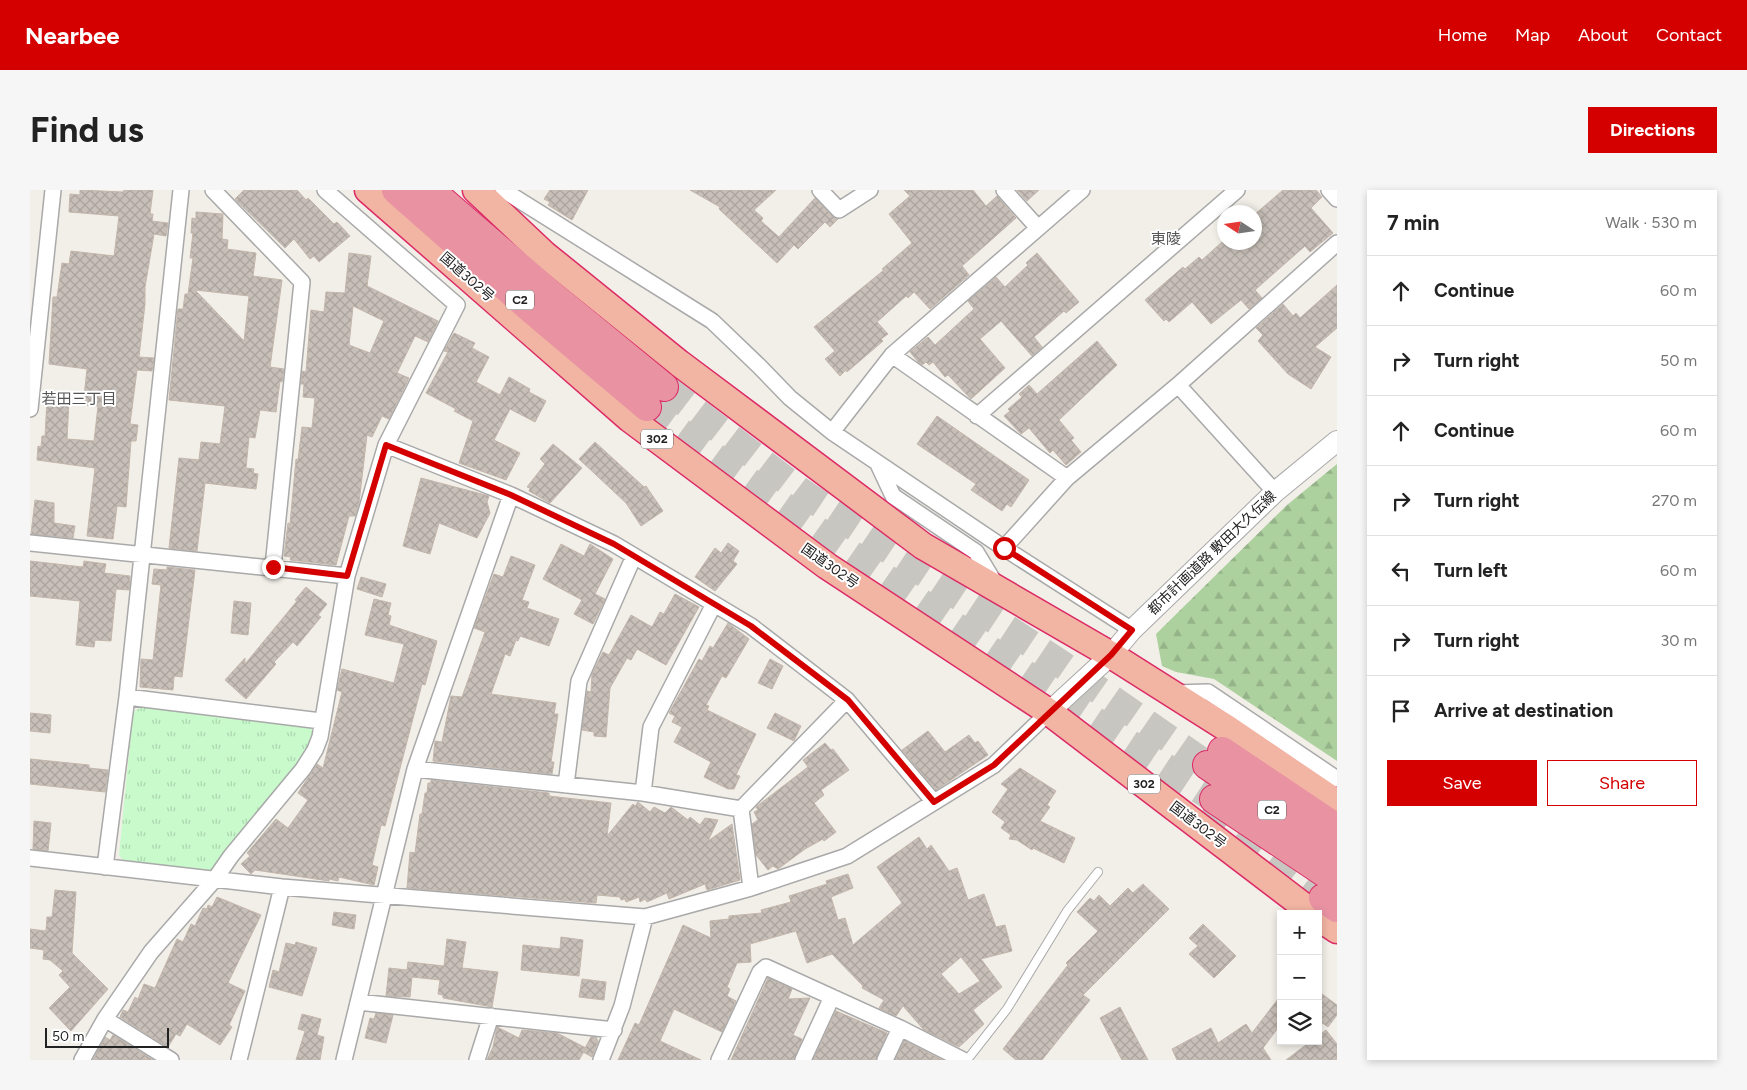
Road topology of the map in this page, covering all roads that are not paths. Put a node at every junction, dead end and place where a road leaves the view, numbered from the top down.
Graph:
1 (49, 190) edge
2 (181, 190) edge
3 (213, 190) edge
4 (325, 190) edge
5 (368, 190) edge
6 (396, 190) edge
7 (430, 190) edge
8 (476, 190) edge
9 (503, 190) edge
10 (820, 190) edge
11 (870, 190) edge
12 (1004, 190) edge
13 (1082, 190) edge
14 (1237, 190) edge
15 (1329, 190) edge
16 (524, 195) edge
17 (1337, 199) edge
18 (1038, 228) junction
19 (1337, 244) edge
20 (892, 355) junction
21 (1178, 384) junction
22 (30, 409) edge
23 (977, 416) junction
24 (832, 432) junction
25 (1337, 441) edge
26 (386, 445) junction
27 (877, 462) junction
28 (1067, 478) junction
29 (1275, 492) junction
30 (511, 495) junction
31 (30, 543) edge
32 (1004, 548) junction
33 (142, 553) junction
34 (634, 556) junction
35 (273, 567) junction
36 (347, 576) junction
37 (989, 585) junction
38 (714, 604) junction
39 (1132, 630) junction
40 (1111, 655) junction
41 (1169, 693) junction
42 (128, 697) junction
43 (848, 700) junction
44 (1049, 712) junction
45 (321, 721) junction
46 (415, 769) junction
47 (1337, 779) edge
48 (566, 786) junction
49 (643, 793) junction
50 (1214, 799) tunnel mouth
51 (934, 802) junction
52 (1337, 803) edge
53 (741, 809) junction
54 (1337, 828) edge
55 (1337, 854) edge
56 (30, 858) edge
57 (105, 867) junction
58 (1098, 872) dead end
59 (215, 879) junction
60 (282, 888) junction
61 (751, 888) junction
62 (386, 895) junction
63 (1326, 904) edge
64 (645, 917) junction
65 (1337, 930) edge
66 (832, 997) junction
67 (358, 1002) junction
68 (491, 1016) junction
69 (105, 1019) junction
70 (900, 1028) junction
71 (614, 1030) junction
72 (82, 1060) edge
73 (171, 1060) edge
74 (240, 1060) edge
75 (344, 1060) edge
76 (477, 1060) edge
77 (601, 1060) edge
78 (719, 1060) edge
79 (803, 1060) edge
80 (885, 1060) edge
81 (963, 1060) edge
82 (967, 1060) edge

1 - 22 street
2 - 33 street
3 - 35 street
4 - 26 street
5 - 44 highway, 国道302号 / 302
6 - 7 highway, C2
8 - 37 highway
9 - 16 street
10 - 11 street
12 - 18 street
13 - 18 street
14 - 23 street
15 - 17 street
16 - 24 street
18 - 20 street
19 - 21 street
20 - 23 street
20 - 24 street
21 - 28 street
21 - 29 street
23 - 28 street
24 - 27 street
25 - 29 street, 都市計画道路 敷田大久伝線
26 - 30 street
26 - 36 street
27 - 32 street
27 - 37 street
28 - 32 street
29 - 39 street, 都市計画道路 敷田大久伝線
30 - 34 street
30 - 46 street
31 - 33 street
32 - 39 street
33 - 35 street
33 - 42 street
34 - 38 street
34 - 48 street
35 - 36 street
36 - 45 street
37 - 40 highway
38 - 43 street
38 - 49 street
39 - 40 street, 都市計画道路 敷田大久伝線
40 - 41 highway
40 - 44 street, 都市計画道路 敷田大久伝線
41 - 47 street
41 - 52 highway
42 - 45 street
42 - 57 street
43 - 51 street
43 - 53 street
44 - 51 street
44 - 63 highway, 国道302号 / 302
45 - 59 street
46 - 48 street
46 - 62 street
48 - 49 street
49 - 53 street
50 - 63 highway, C2
51 - 61 street
53 - 61 street
54 - 55 highway, C2
56 - 57 street
57 - 59 street
58 - 82 lane
59 - 60 street
59 - 69 street
60 - 62 street
60 - 74 street
61 - 64 street
62 - 64 street
62 - 67 street
63 - 65 highway, 国道302号 / 302
64 - 71 street
66 - 70 street
66 - 78 street
66 - 79 street
67 - 68 street
67 - 75 street
68 - 71 street
68 - 76 street
69 - 72 street
69 - 73 street
70 - 80 street
70 - 81 street
71 - 77 street

